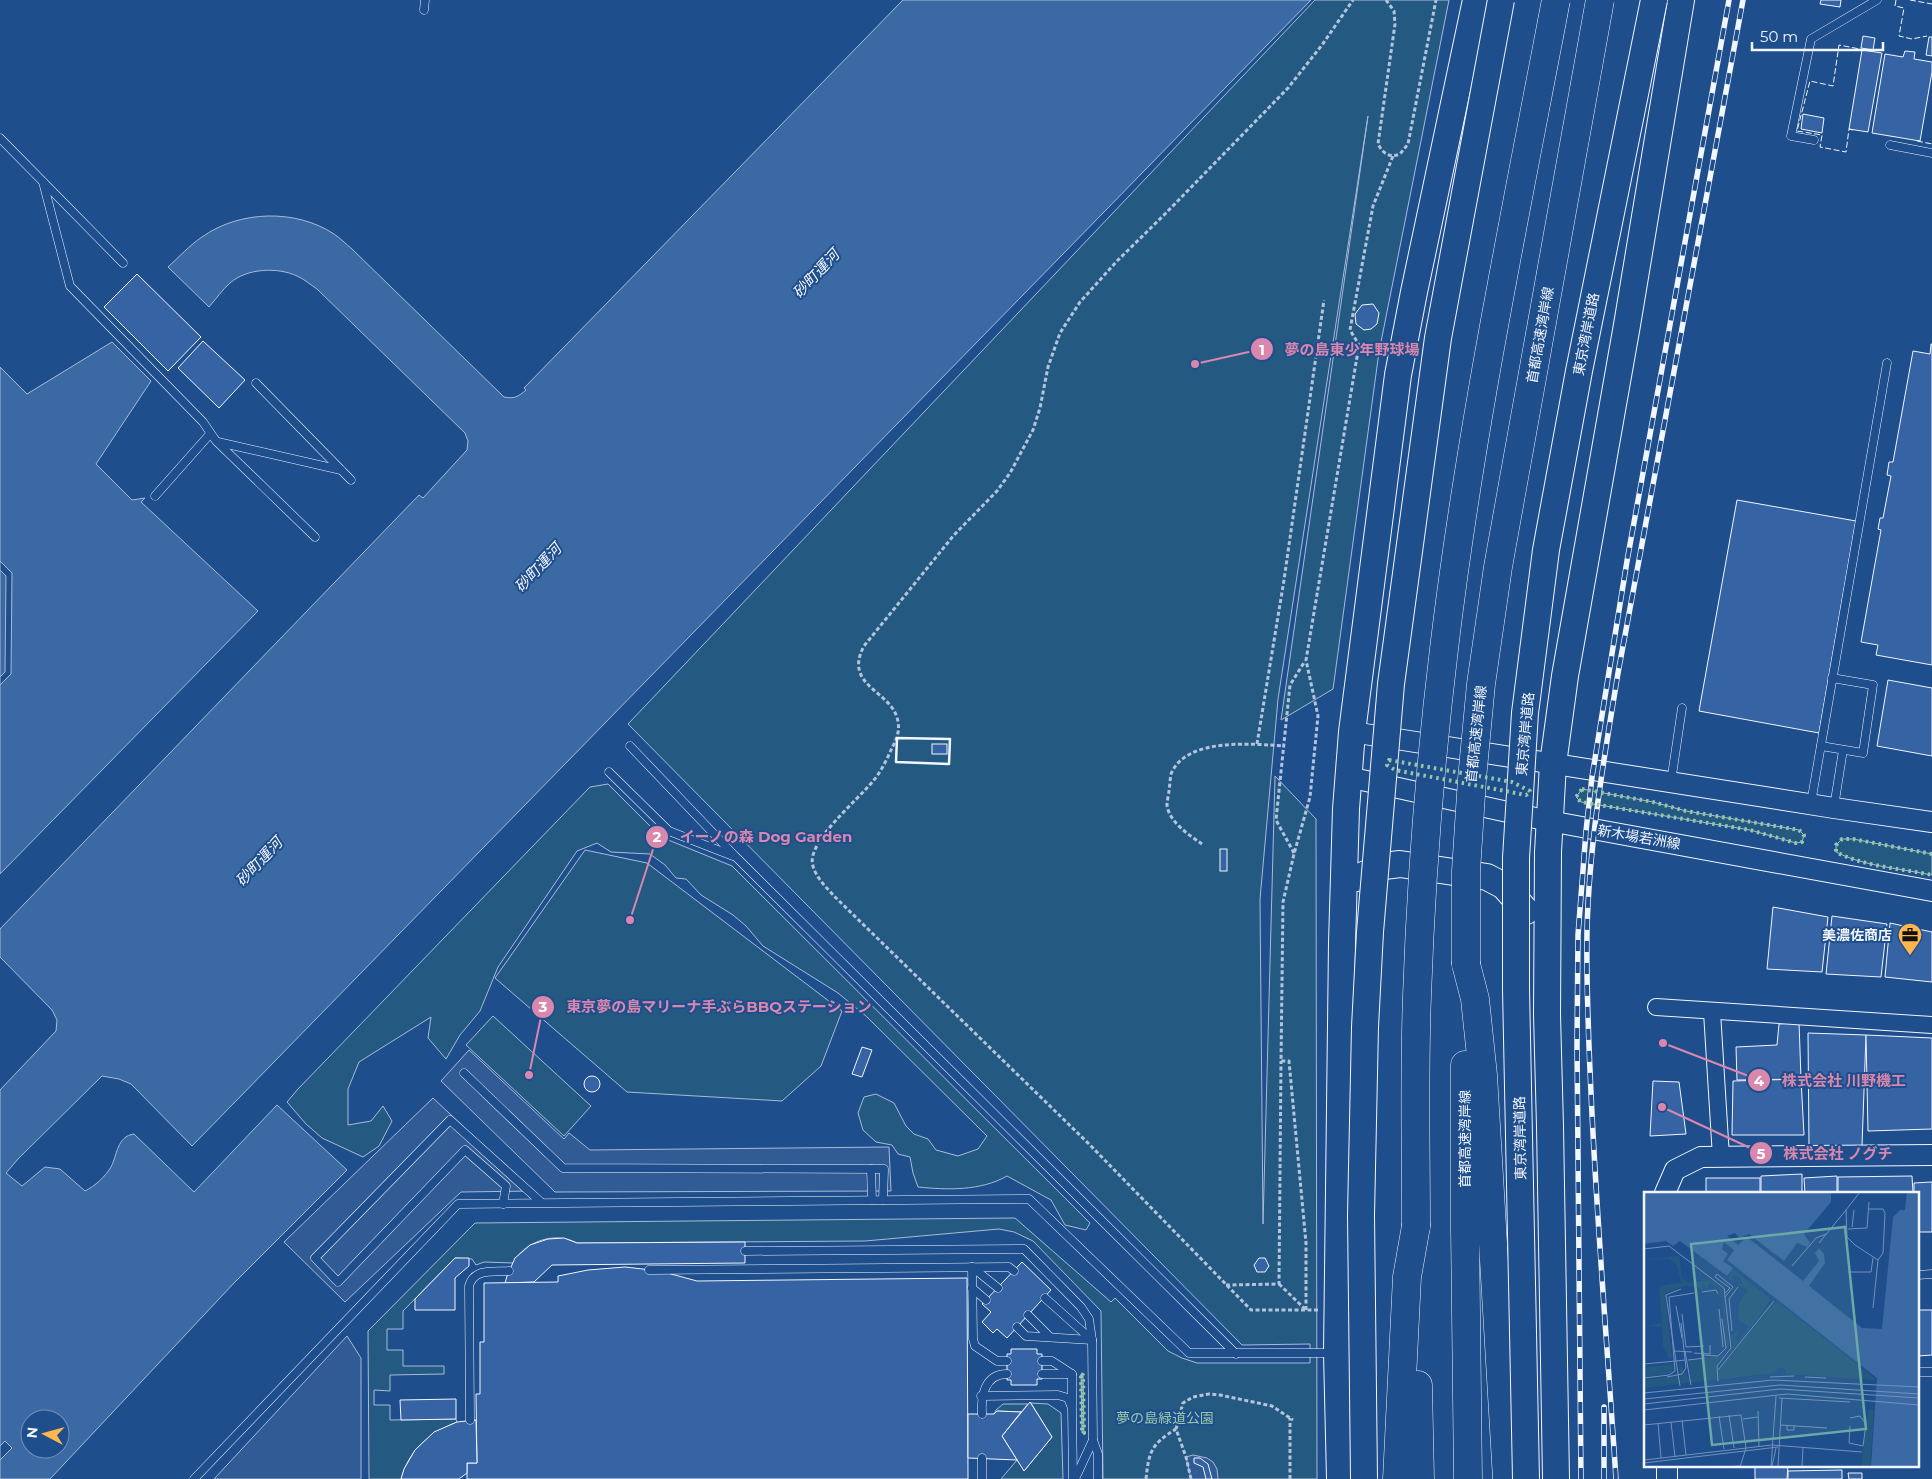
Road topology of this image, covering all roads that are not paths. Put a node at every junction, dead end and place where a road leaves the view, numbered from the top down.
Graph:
1 (425, 0) edge
2 (1476, 0) edge
3 (1501, 0) edge
4 (1556, 0) edge
5 (1600, 0) edge
6 (1654, 0) edge
7 (1681, 0) edge
8 (1877, 0) edge
9 (424, 10) dead end
10 (0, 138) edge
11 (1814, 140) dead end
12 (1890, 145) dead end
13 (1932, 153) edge
14 (43, 182) junction
15 (123, 263) dead end
16 (1887, 363) dead end
17 (256, 383) dead end
18 (210, 434) junction
19 (216, 442) junction
20 (342, 470) junction
21 (351, 480) dead end
22 (155, 496) dead end
23 (315, 538) dead end
24 (1832, 678) junction
25 (1682, 708) dead end
26 (1352, 732) junction
27 (630, 746) dead end
28 (1821, 746) junction
29 (1843, 750) junction
30 (1554, 764) junction
31 (609, 772) dead end
32 (1348, 777) junction
33 (1671, 782) junction
34 (1811, 805) junction
35 (1834, 808) junction
36 (1550, 821) junction
37 (1932, 822) edge
38 (735, 856) junction
39 (1932, 891) edge
40 (1343, 894) junction
41 (1466, 964) junction
42 (1656, 1007) dead end
43 (1712, 1012) junction
44 (1547, 1014) junction
45 (1932, 1025) edge
46 (464, 1073) dead end
47 (1932, 1155) edge
48 (1720, 1157) junction
49 (871, 1169) junction
50 (1665, 1192) edge
51 (872, 1200) junction
52 (883, 1200) junction
53 (542, 1203) junction
54 (503, 1204) junction
55 (1416, 1226) junction
56 (745, 1251) dead end
57 (972, 1267) junction
58 (648, 1270) dead end
59 (509, 1271) dead end
60 (1014, 1271) dead end
61 (972, 1288) junction
62 (998, 1288) dead end
63 (1044, 1298) dead end
64 (986, 1300) dead end
65 (1028, 1315) dead end
66 (1016, 1327) dead end
67 (1050, 1337) junction
68 (1092, 1340) junction
69 (1337, 1353) junction
70 (1236, 1354) junction
71 (1007, 1361) dead end
72 (1042, 1361) dead end
73 (1007, 1374) dead end
74 (1042, 1374) dead end
75 (1072, 1374) junction
76 (981, 1396) junction
77 (1072, 1408) junction
78 (982, 1414) dead end
79 (470, 1420) dead end
80 (1094, 1440) junction
81 (982, 1458) dead end
82 (1667, 1466) edge
83 (194, 1479) edge
84 (982, 1479) edge
85 (1074, 1479) edge
86 (1098, 1479) edge
87 (1340, 1479) edge
88 (1364, 1479) edge
89 (1397, 1479) edge
90 (1420, 1479) edge
91 (1468, 1479) edge
92 (1507, 1479) edge
93 (1526, 1479) edge
94 (1556, 1479) edge
95 (1667, 1479) edge

1 - 9 lane
2 - 26 highway
3 - 88 highway, bridge
4 - 55 highway, bridge
5 - 41 highway, 首都高速湾岸線, bridge
6 - 93 highway, 東京湾岸道路, bridge
7 - 30 highway
8 - 11 lane
10 - 14 lane
12 - 13 lane
14 - 15 lane
14 - 18 lane
16 - 24 lane
17 - 20 lane
18 - 19 lane
18 - 22 lane
19 - 20 lane
19 - 23 lane
20 - 21 lane
24 - 28 lane
24 - 29 lane
25 - 33 lane
26 - 30 street
26 - 32 highway
27 - 38 lane
28 - 29 lane
28 - 34 lane
29 - 35 lane
30 - 33 street
30 - 36 highway
31 - 38 lane
32 - 36 street, 新木場若洲線
32 - 40 highway
33 - 34 street
34 - 35 street
35 - 37 street
36 - 39 street, 新木場若洲線
36 - 44 highway
38 - 70 lane
40 - 44 highway
40 - 69 highway
41 - 91 highway, 首都高速湾岸線
41 - 92 highway
42 - 43 street
43 - 45 street
43 - 48 street
44 - 94 highway
46 - 49 lane
47 - 48 street
48 - 50 street
49 - 51 lane
49 - 52 lane
51 - 52 lane
51 - 53 lane
52 - 70 lane
53 - 54 lane
53 - 54 lane
54 - 83 lane
55 - 89 highway
55 - 90 highway
56 - 68 lane
57 - 58 lane
57 - 60 lane
57 - 61 lane
57 - 62 lane
59 - 79 lane
61 - 64 lane
61 - 71 lane
63 - 68 lane
65 - 67 lane
66 - 67 lane
67 - 68 lane
68 - 80 lane
69 - 70 lane
69 - 87 highway
72 - 75 lane
73 - 76 lane
74 - 75 lane
75 - 77 lane
76 - 77 lane
76 - 78 lane
77 - 85 lane
80 - 85 lane
80 - 86 lane
81 - 84 lane
82 - 95 street

